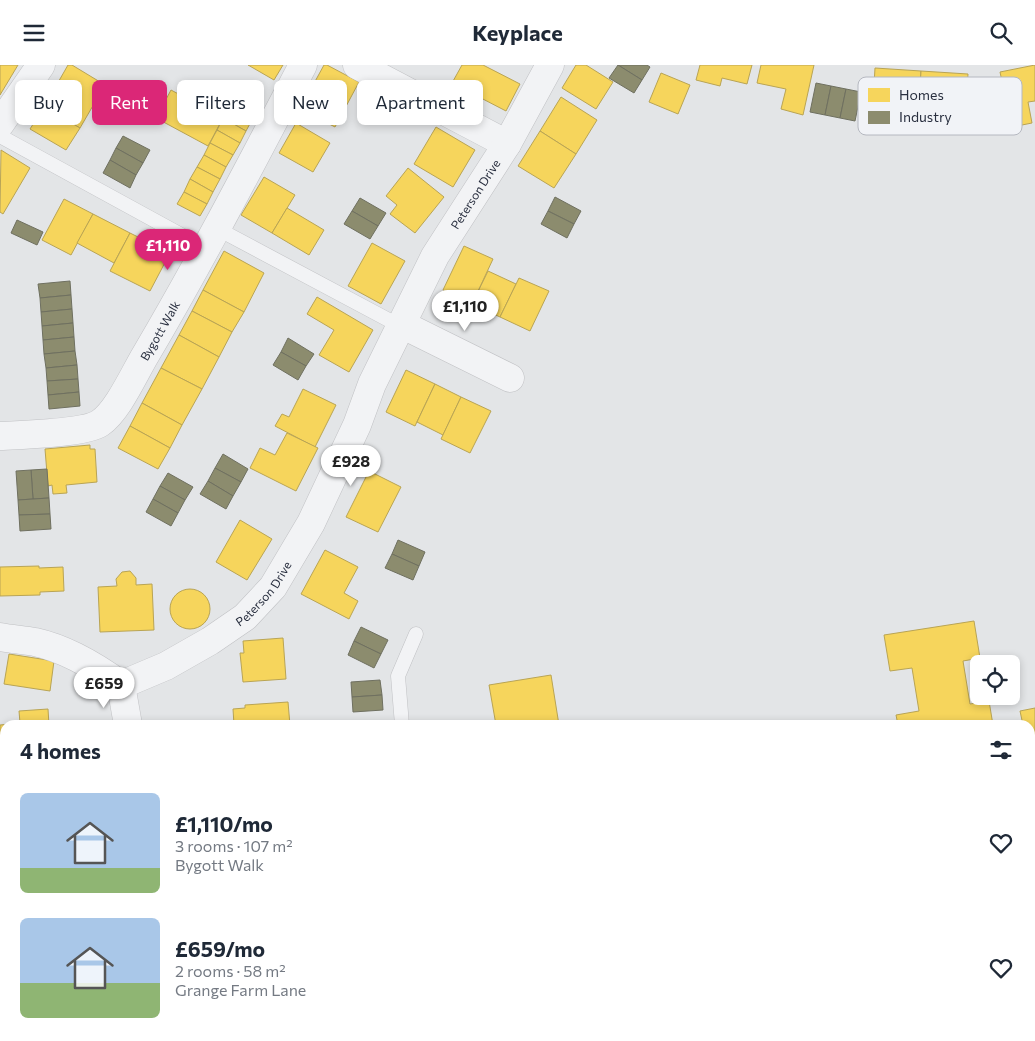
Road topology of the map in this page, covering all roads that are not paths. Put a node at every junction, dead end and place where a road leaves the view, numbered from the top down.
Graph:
1 (41, 65) edge
2 (303, 65) edge
3 (357, 65) edge
4 (550, 65) edge
5 (0, 124) edge
6 (0, 136) edge
7 (507, 144) junction
8 (211, 238) junction
9 (400, 325) junction
10 (510, 378) dead end
11 (0, 437) edge
12 (416, 634) dead end
13 (0, 637) edge
14 (121, 685) junction
15 (127, 720) edge
16 (402, 720) edge

1 - 5 street
2 - 8 street, Bygott Walk
3 - 7 street
4 - 7 street, Peterson Drive
6 - 8 lane
7 - 9 street, Peterson Drive
8 - 9 lane
8 - 11 street, Bygott Walk
9 - 10 street
9 - 14 street, Peterson Drive
12 - 16 lane
13 - 14 street
14 - 15 street

